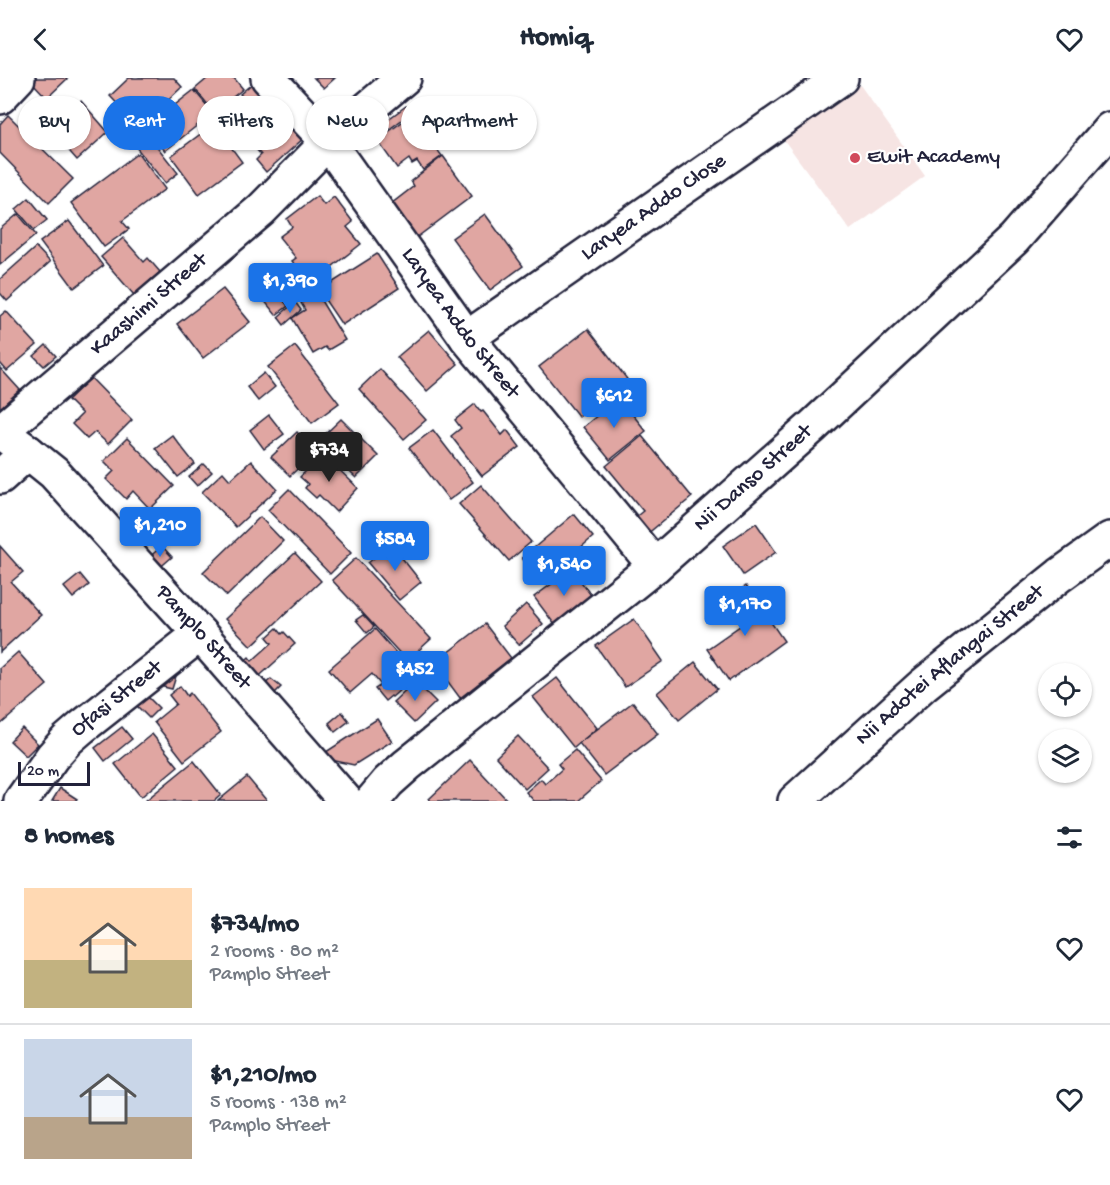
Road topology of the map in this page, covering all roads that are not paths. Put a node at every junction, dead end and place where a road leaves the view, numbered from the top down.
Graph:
1 (18, 78) edge
2 (268, 78) edge
3 (404, 78) edge
4 (841, 78) edge
5 (383, 96) edge
6 (0, 97) edge
7 (306, 119) edge
8 (1110, 129) edge
9 (320, 150) edge
10 (334, 150) edge
11 (467, 338) junction
12 (0, 432) edge
13 (28, 452) junction
14 (0, 477) edge
15 (1110, 539) edge
16 (655, 566) junction
17 (200, 634) junction
18 (21, 801) edge
19 (346, 801) edge
20 (372, 801) edge
21 (795, 801) edge

1 - 6 street
2 - 7 street, Laryea Addo Street
3 - 5 street, Kaashimi Street
4 - 11 street, Laryea Addo Close
8 - 16 street, Nii Danso Street
9 - 12 street, Kaashimi Street
10 - 11 street, Laryea Addo Street
11 - 16 street, Laryea Addo Street
12 - 13 street, Pamplo Street
13 - 14 street
13 - 17 street, Pamplo Street
15 - 21 street, Nii Adotei Aflangai Street
16 - 20 street, Nii Danso Street
17 - 18 street, Ofasi Street
17 - 19 street, Pamplo Street

